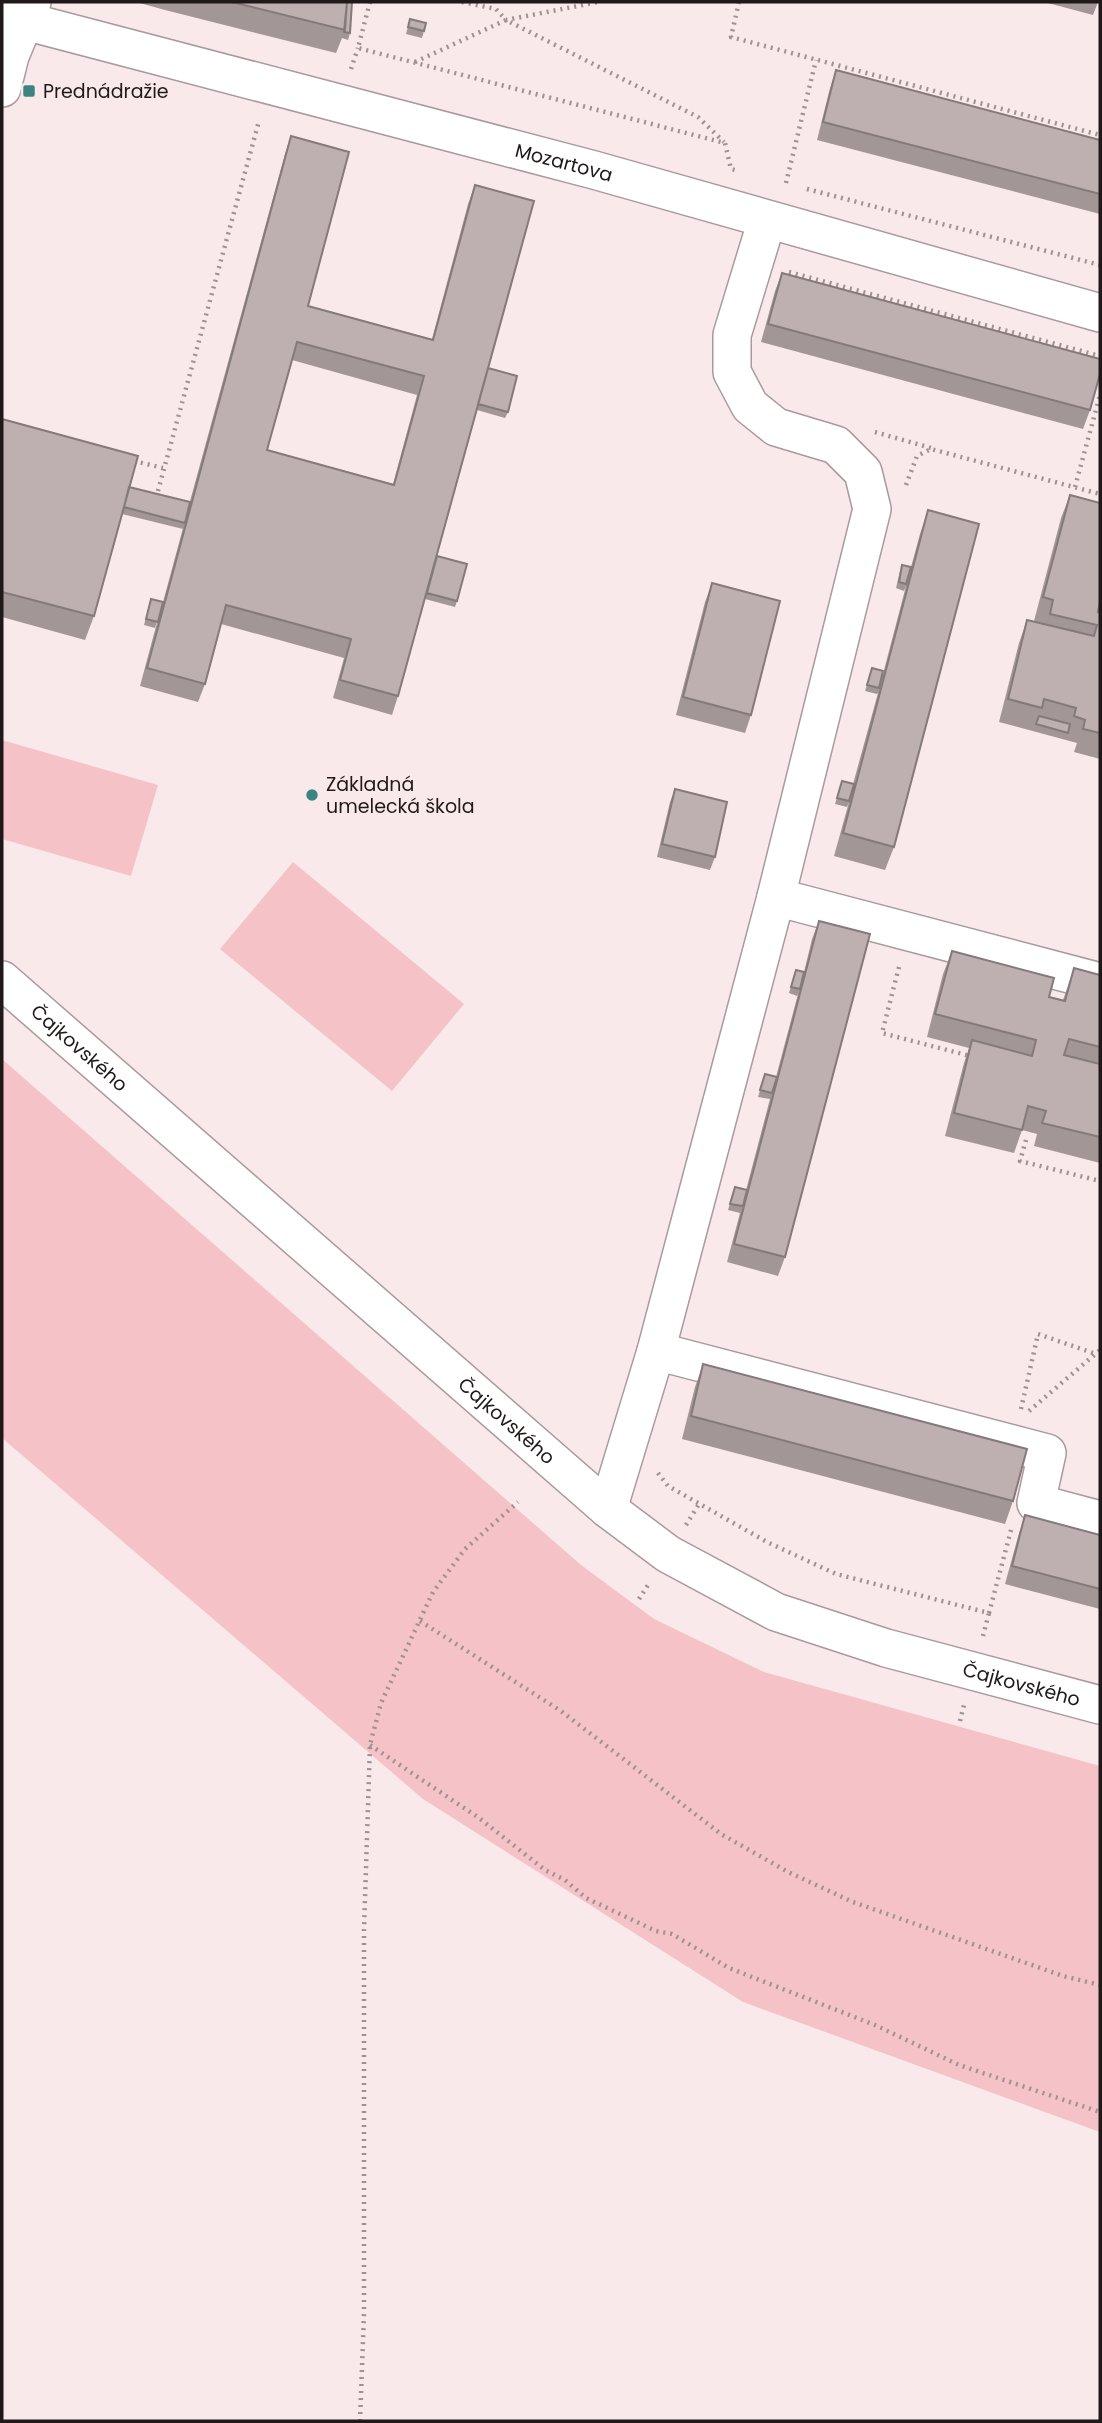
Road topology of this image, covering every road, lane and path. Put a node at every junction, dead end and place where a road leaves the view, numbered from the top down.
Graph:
1 (370, 2) edge
2 (462, 2) edge
3 (598, 2) edge
4 (739, 2) edge
5 (19, 12) edge
6 (506, 20) junction
7 (816, 60) junction
8 (414, 63) junction
9 (2, 88) edge
10 (261, 113) dead end
11 (1100, 135) edge
12 (725, 143) junction
13 (739, 171) dead end
14 (772, 180) dead end
15 (786, 183) junction
16 (766, 220) junction
17 (754, 263) junction
18 (1100, 265) edge
19 (1100, 313) edge
20 (1100, 356) edge
21 (1100, 395) edge
22 (871, 430) dead end
23 (932, 449) junction
24 (123, 458) edge
25 (163, 468) junction
26 (1075, 487) junction
27 (158, 491) edge
28 (1100, 494) edge
29 (903, 495) dead end
30 (776, 897) junction
31 (908, 933) junction
32 (2, 980) edge
33 (1100, 982) edge
34 (981, 1059) edge
35 (1026, 1140) edge
36 (1100, 1181) edge
37 (656, 1351) junction
38 (1098, 1352) edge
39 (656, 1466) dead end
40 (519, 1502) dead end
41 (1036, 1503) junction
42 (608, 1509) junction
43 (1100, 1520) edge
44 (420, 1621) junction
45 (1100, 1705) edge
46 (370, 1745) junction
47 (1100, 1985) edge
48 (1100, 2112) edge
49 (360, 2421) edge

1 - 8 path
2 - 6 path
3 - 6 path
4 - 7 path
5 - 9 street, Mozartova
5 - 16 street, Mozartova
6 - 8 path
6 - 12 path
7 - 11 path
7 - 15 path
8 - 12 path
10 - 25 path
12 - 13 path
14 - 15 path
15 - 18 path
16 - 17 street
16 - 19 street, Mozartova
17 - 20 path
17 - 30 street
21 - 26 path
22 - 23 path
23 - 26 path
23 - 29 path
24 - 25 path
25 - 27 path
26 - 28 path
30 - 31 street
30 - 37 street
31 - 33 street
31 - 34 path
32 - 42 street, Čajkovského
35 - 36 path
37 - 41 street
37 - 42 street
38 - 38 path
39 - 41 path
40 - 44 path
41 - 43 street
42 - 45 street, Čajkovského
44 - 46 path
44 - 47 path
46 - 48 path
46 - 49 path

